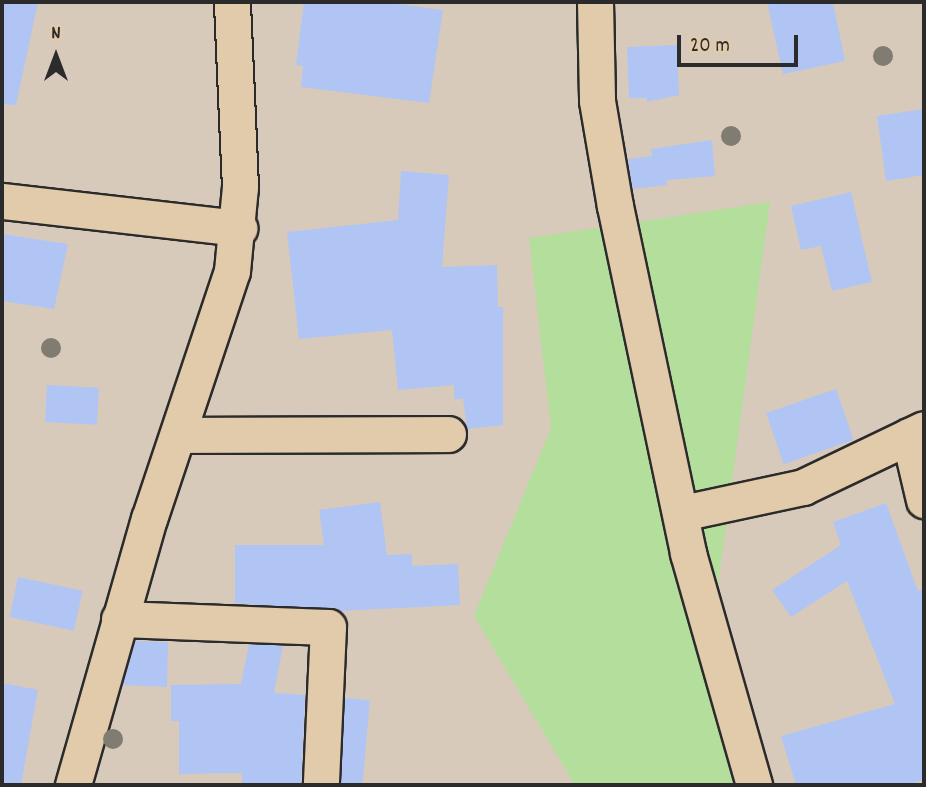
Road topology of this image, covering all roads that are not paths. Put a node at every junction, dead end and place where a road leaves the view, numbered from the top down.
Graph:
1 (232, 2) edge
2 (595, 2) edge
3 (2, 201) edge
4 (239, 228) junction
5 (917, 433) edge
6 (448, 434) dead end
7 (180, 435) junction
8 (924, 499) edge
9 (682, 513) junction
10 (119, 620) junction
11 (73, 785) edge
12 (321, 785) edge
13 (754, 785) edge

1 - 4 street
2 - 9 street
3 - 4 street
4 - 7 street
5 - 8 street
5 - 9 street
6 - 7 street
7 - 10 street
9 - 13 street
10 - 11 street
10 - 12 street

